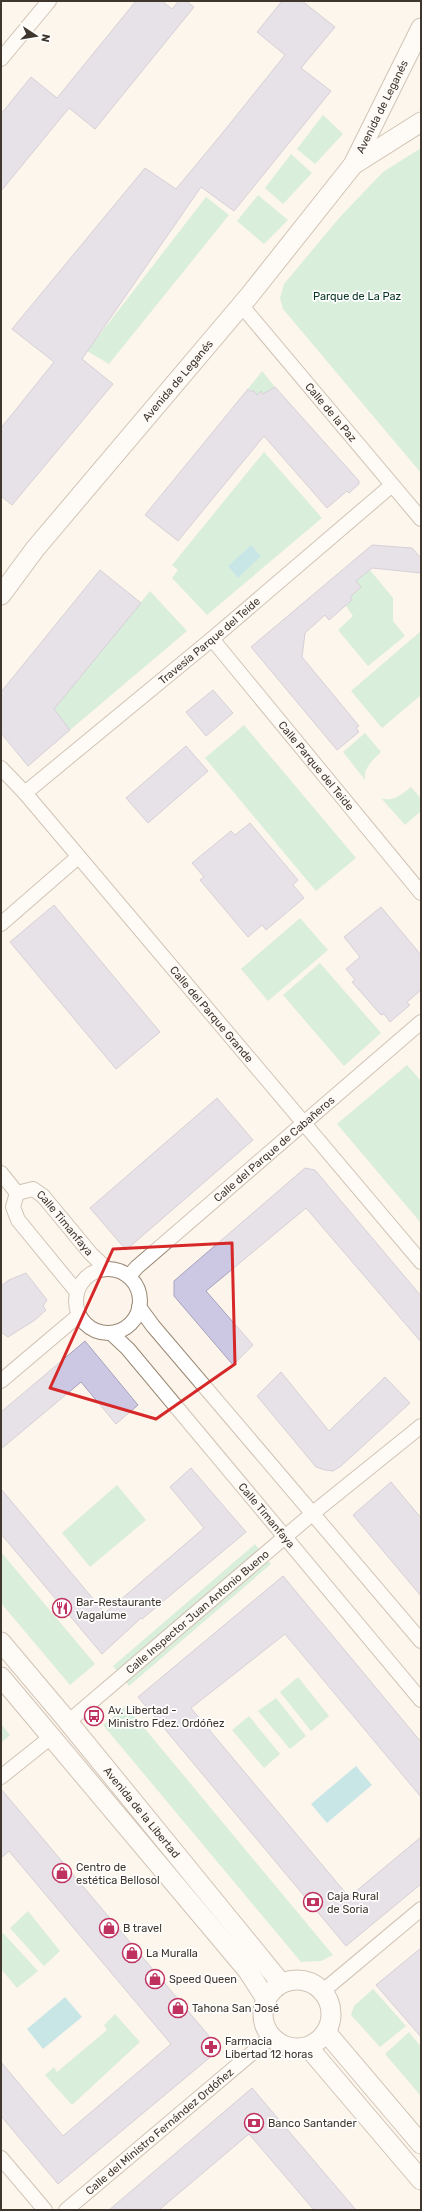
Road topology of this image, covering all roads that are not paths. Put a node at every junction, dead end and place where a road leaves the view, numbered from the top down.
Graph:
1 (49, 1) edge
2 (421, 28) edge
3 (1, 59) edge
4 (421, 122) edge
5 (353, 165) junction
6 (241, 305) junction
7 (392, 485) junction
8 (421, 519) edge
9 (1, 595) edge
10 (212, 639) junction
11 (1, 768) edge
12 (25, 793) junction
13 (78, 857) junction
14 (421, 893) edge
15 (1, 924) edge
16 (421, 1022) edge
17 (304, 1122) junction
18 (1, 1173) edge
19 (17, 1193) junction
20 (421, 1262) edge
21 (107, 1269) junction
22 (129, 1276) junction
23 (77, 1292) junction
24 (139, 1307) junction
25 (78, 1315) junction
26 (111, 1333) junction
27 (1, 1381) edge
28 (421, 1426) edge
29 (313, 1513) junction
30 (285, 1537) junction
31 (421, 1641) edge
32 (1, 1642) edge
33 (1, 1678) edge
34 (421, 1700) edge
35 (68, 1722) junction
36 (51, 1737) junction
37 (1, 1776) edge
38 (421, 1909) edge
39 (282, 1983) junction
40 (323, 1991) junction
41 (266, 1999) junction
42 (326, 2032) junction
43 (271, 2037) junction
44 (308, 2047) junction
45 (421, 2144) edge
46 (1, 2158) edge
47 (421, 2180) edge
48 (45, 2210) edge
49 (66, 2210) edge

1 - 3 street
2 - 5 street, Avenida de Leganés
4 - 5 street, Avenida de Leganés
5 - 6 street, Avenida de Leganés
6 - 7 street, Calle de la Paz
6 - 9 street, Avenida de Leganés
7 - 8 street, Calle de la Paz
7 - 10 street, Travesía Parque del Teide
10 - 12 street, Travesía Parque del Teide
10 - 14 street, Calle Parque del Teide
11 - 12 street, Calle del Parque Grande
12 - 13 street, Calle del Parque Grande
13 - 15 street
13 - 17 street, Calle del Parque Grande
16 - 17 street, Calle del Parque de Cabañeros
17 - 20 street, Calle del Parque Grande
17 - 22 street, Calle del Parque de Cabañeros
18 - 19 street, Calle Timanfaya
19 - 21 street, Calle Timanfaya
19 - 23 street, Calle Timanfaya
21 - 22 street
21 - 23 street
22 - 24 street
23 - 25 street
24 - 26 street
24 - 29 street
25 - 26 street
25 - 27 street
26 - 30 street, Calle Timanfaya
28 - 29 street, Calle Inspector Juan Antonio Bueno
29 - 30 street, Calle Inspector Juan Antonio Bueno
29 - 31 street
30 - 34 street, Calle Timanfaya
30 - 35 street, Calle Inspector Juan Antonio Bueno
32 - 35 street, Avenida de la Libertad
33 - 36 street, Avenida de la Libertad
35 - 39 street, Avenida de la Libertad
36 - 37 street
36 - 41 street, Avenida de la Libertad
38 - 40 street
39 - 40 street
39 - 41 street
40 - 42 street
41 - 43 street
42 - 44 street
42 - 45 street
43 - 44 street
43 - 49 street, Calle del Ministro Fernández Ordóñez
44 - 47 street
46 - 48 street

